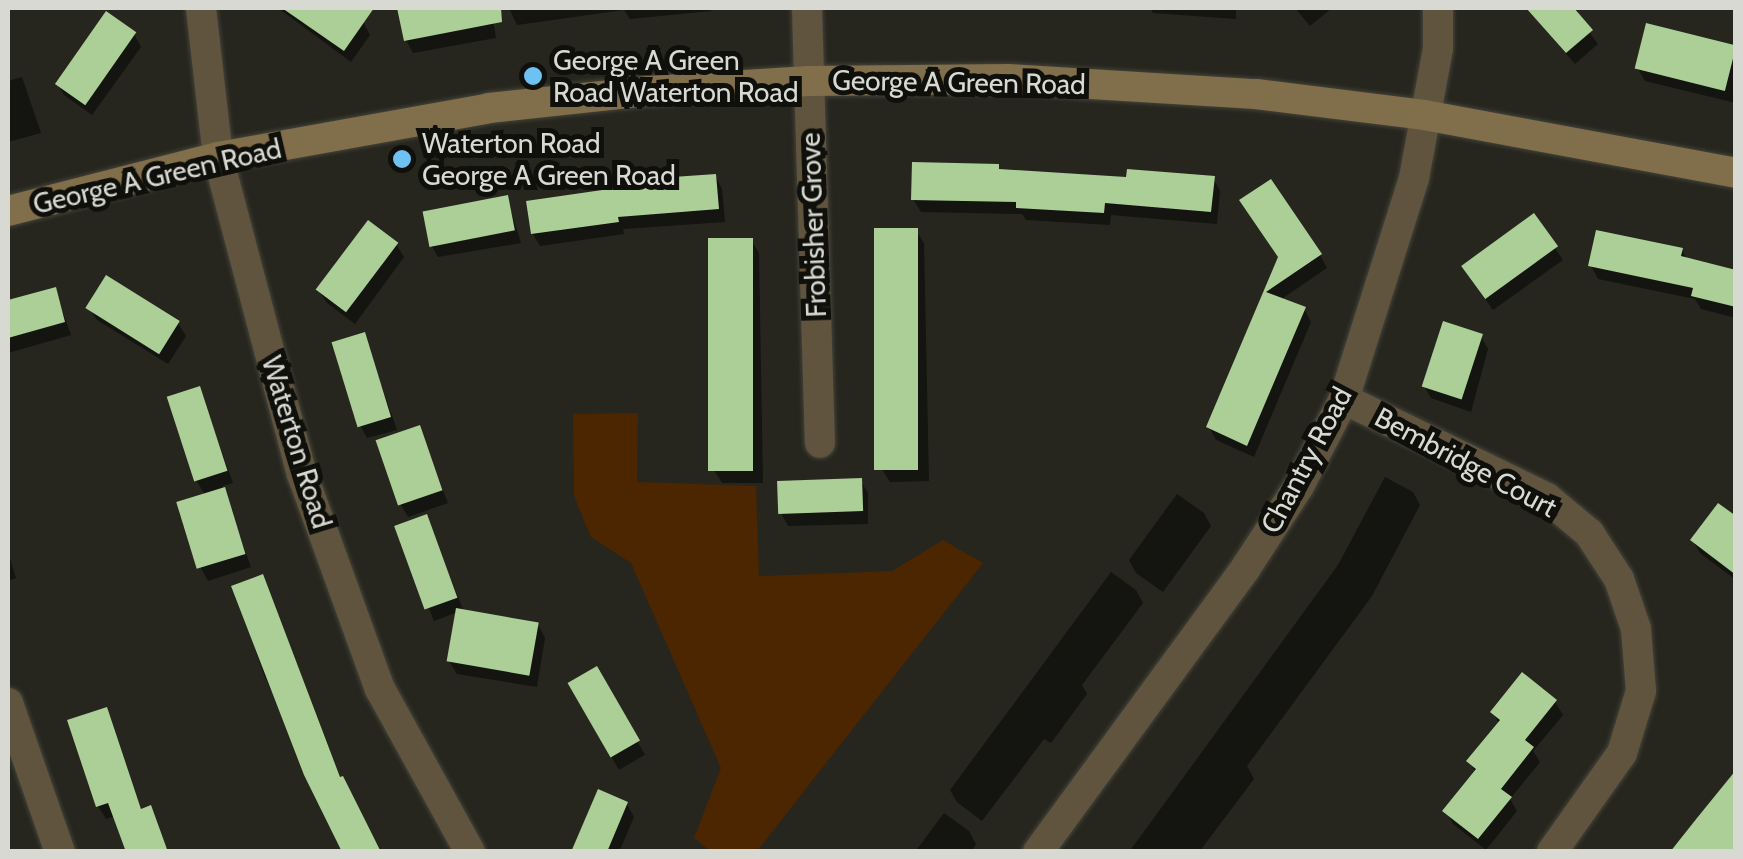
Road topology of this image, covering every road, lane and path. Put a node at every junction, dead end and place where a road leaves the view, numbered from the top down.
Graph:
1 (201, 8) edge
2 (807, 8) edge
3 (1438, 8) edge
4 (808, 81) junction
5 (1424, 115) junction
6 (218, 157) junction
7 (1736, 174) edge
8 (8, 211) edge
9 (1344, 399) junction
10 (820, 443) dead end
11 (8, 703) edge
12 (60, 852) edge
13 (470, 852) edge
14 (1038, 852) edge
15 (1552, 852) edge

1 - 6 street, Waterton Road
2 - 4 street, Frobisher Grove
3 - 5 street, Chantry Road
4 - 5 main road, George A Green Road
4 - 6 main road, George A Green Road
4 - 10 street, Frobisher Grove
5 - 7 main road, George A Green Road
5 - 9 street, Chantry Road
6 - 8 main road, George A Green Road
6 - 13 street, Waterton Road
9 - 14 street, Chantry Road
9 - 15 street, Bembridge Court
11 - 12 street

